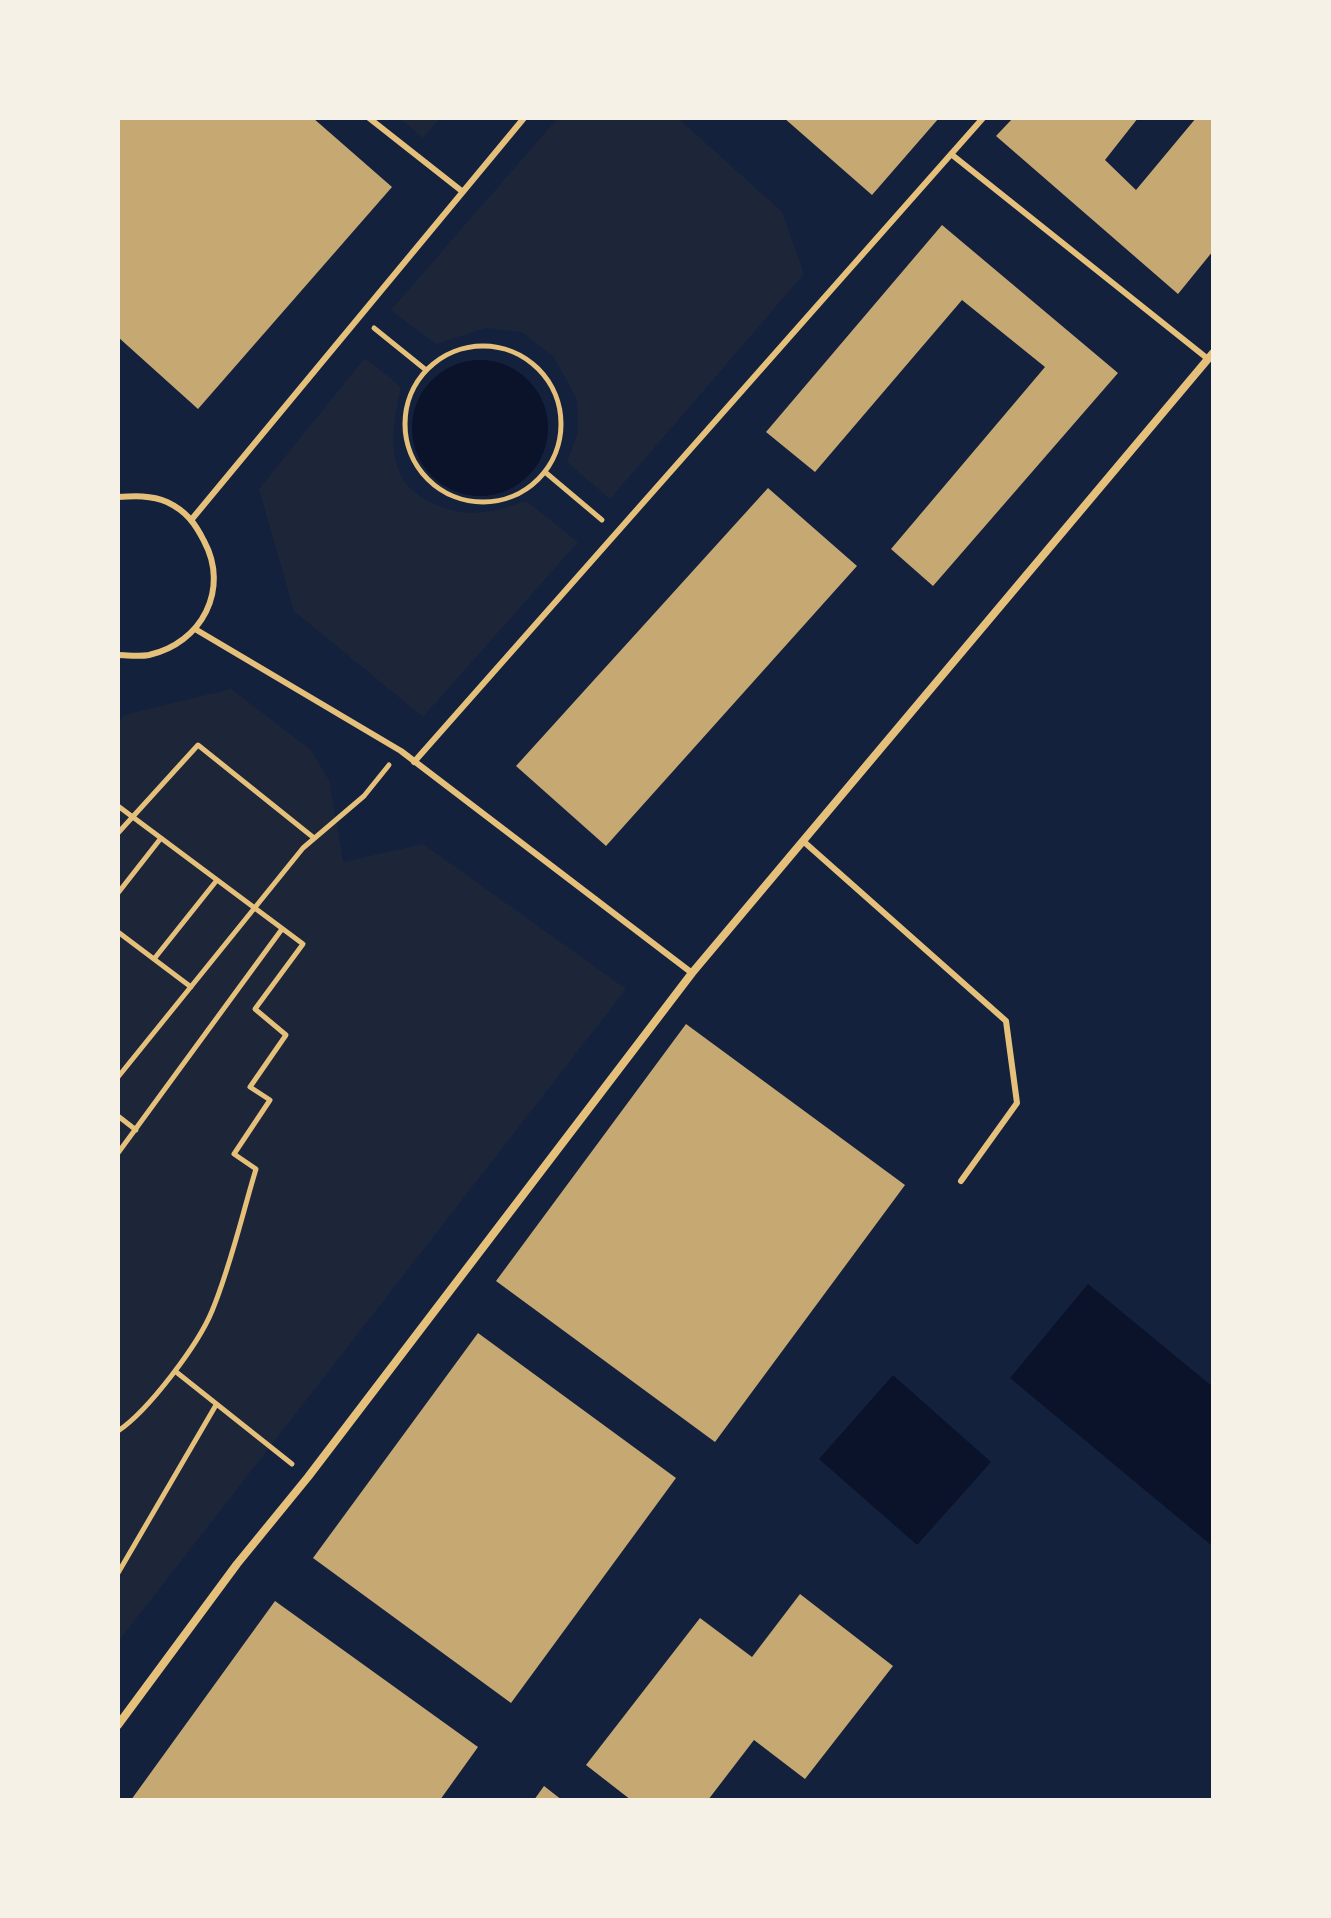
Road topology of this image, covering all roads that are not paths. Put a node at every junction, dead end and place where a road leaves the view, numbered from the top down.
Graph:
1 (369, 118) edge
2 (524, 118) edge
3 (983, 118) edge
4 (951, 154) junction
5 (463, 192) junction
6 (1210, 356) edge
7 (118, 497) edge
8 (192, 519) junction
9 (195, 629) junction
10 (118, 655) edge
11 (414, 762) junction
12 (803, 841) junction
13 (692, 973) junction
14 (961, 1181) dead end
15 (118, 1725) edge

1 - 5 lane
2 - 5 lane
3 - 4 lane
4 - 6 lane
4 - 11 lane
5 - 8 lane
6 - 12 street
7 - 8 lane
8 - 9 lane
9 - 10 lane
9 - 11 lane
11 - 13 lane
12 - 13 street
12 - 14 lane
13 - 15 street

